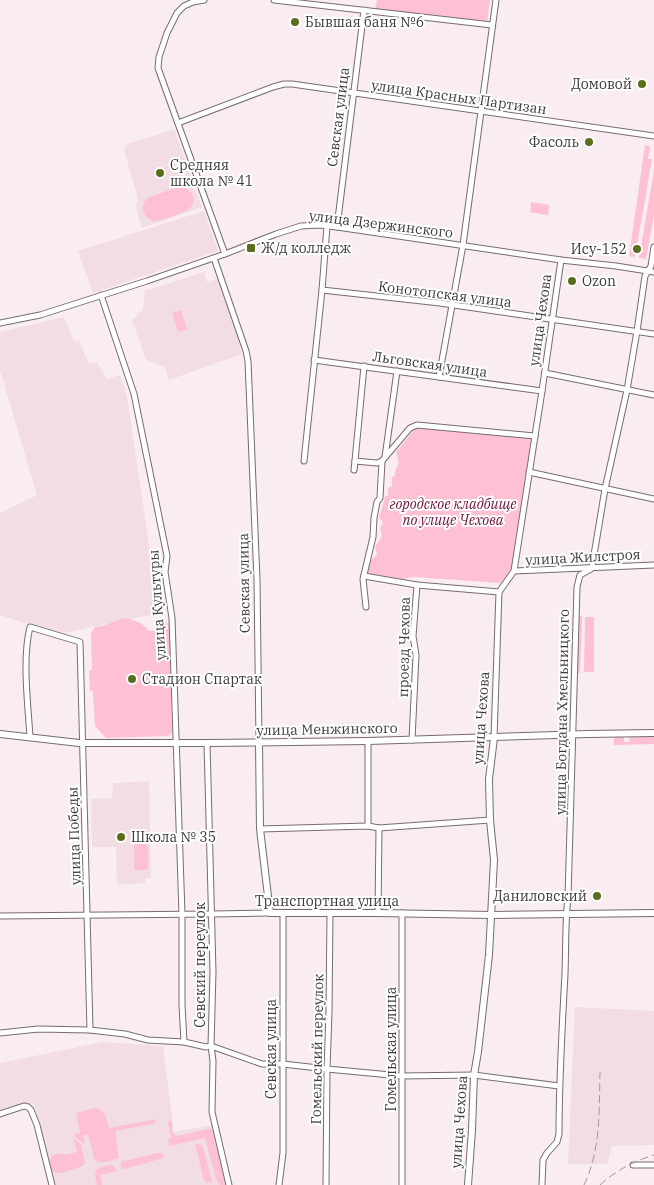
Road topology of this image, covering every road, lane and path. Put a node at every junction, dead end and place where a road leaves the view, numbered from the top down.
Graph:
1 (204, 0) edge
2 (274, 0) edge
3 (496, 0) edge
4 (281, 1) edge
5 (364, 10) junction
6 (492, 25) junction
7 (354, 93) junction
8 (481, 111) junction
9 (178, 123) junction
10 (654, 136) edge
11 (327, 226) junction
12 (337, 227) junction
13 (463, 245) junction
14 (654, 247) edge
15 (225, 254) junction
16 (214, 258) junction
17 (561, 260) junction
18 (648, 271) junction
19 (654, 272) edge
20 (322, 290) junction
21 (101, 295) junction
22 (452, 305) junction
23 (553, 320) junction
24 (0, 323) edge
25 (637, 331) junction
26 (654, 334) edge
27 (314, 360) junction
28 (364, 366) junction
29 (397, 371) junction
30 (545, 374) junction
31 (438, 377) junction
32 (627, 390) junction
33 (542, 391) junction
34 (654, 394) edge
35 (535, 436) junction
36 (304, 460) dead end
37 (383, 460) junction
38 (355, 461) junction
39 (354, 470) dead end
40 (529, 472) junction
41 (605, 488) junction
42 (654, 499) edge
43 (654, 565) edge
44 (592, 567) junction
45 (514, 571) junction
46 (364, 576) junction
47 (417, 585) junction
48 (499, 592) junction
49 (366, 607) dead end
50 (654, 733) edge
51 (0, 734) edge
52 (573, 735) junction
53 (30, 737) junction
54 (494, 738) junction
55 (412, 740) junction
56 (368, 741) junction
57 (259, 742) junction
58 (83, 743) junction
59 (176, 743) junction
60 (207, 743) junction
61 (490, 820) junction
62 (368, 826) junction
63 (379, 828) junction
64 (260, 829) junction
65 (270, 913) junction
66 (330, 913) junction
67 (378, 913) junction
68 (654, 913) edge
69 (182, 914) junction
70 (212, 914) junction
71 (283, 914) junction
72 (402, 914) junction
73 (566, 914) junction
74 (491, 915) junction
75 (0, 916) edge
76 (88, 916) junction
77 (90, 1030) junction
78 (0, 1033) edge
79 (184, 1042) junction
80 (211, 1046) junction
81 (283, 1064) junction
82 (327, 1069) junction
83 (474, 1075) junction
84 (401, 1076) junction
85 (559, 1086) junction
86 (0, 1114) edge
87 (633, 1165) dead end
88 (654, 1165) edge
89 (52, 1185) edge
90 (229, 1185) edge
91 (280, 1185) edge
92 (326, 1185) edge
93 (402, 1185) edge
94 (468, 1185) edge
95 (542, 1185) edge

1 - 9 street
2 - 4 street
3 - 6 street
4 - 5 street
5 - 6 street
5 - 7 street, Севская улица
6 - 8 street
7 - 8 street, улица Красных Партизан
7 - 9 street, улица Красных Партизан
7 - 12 street, Севская улица
8 - 10 street, улица Красных Партизан
8 - 13 street
9 - 15 street
11 - 12 street, улица Дзержинского
11 - 15 street, улица Дзержинского
11 - 20 street
12 - 13 street, улица Дзержинского
13 - 17 street, улица Дзержинского
13 - 22 street
14 - 18 street
15 - 16 street, улица Дзержинского
16 - 21 street, улица Дзержинского
16 - 57 street, Севская улица
17 - 18 street, улица Дзержинского
17 - 23 street, улица Чехова
18 - 19 street, улица Дзержинского
18 - 25 street
20 - 22 street, Конотопская улица
20 - 27 street
21 - 24 street, улица Дзержинского
21 - 59 street, улица Культуры
22 - 23 street, Конотопская улица
22 - 31 street
23 - 25 street, Конотопская улица
23 - 30 street, улица Чехова
25 - 26 street, Конотопская улица
25 - 32 street
27 - 28 street, Льговская улица
27 - 36 street
28 - 29 street, Льговская улица
28 - 38 street
29 - 31 street, Льговская улица
29 - 37 street
30 - 32 street
30 - 33 street, улица Чехова
31 - 33 street, Льговская улица
32 - 34 street
32 - 41 street
33 - 35 street, улица Чехова
35 - 37 street
35 - 40 street, улица Чехова
37 - 38 street
37 - 46 street
38 - 39 street
40 - 41 street
40 - 45 street, улица Чехова
41 - 42 street
41 - 44 street
43 - 44 street, улица Жилстроя
44 - 45 street, улица Жилстроя
44 - 52 street, улица Богдана Хмельницкого
45 - 48 street, улица Чехова
46 - 47 street
46 - 49 street
47 - 48 street
47 - 55 street, проезд Чехова
48 - 54 street, улица Чехова
50 - 52 street, улица Менжинского
51 - 53 street, улица Менжинского
52 - 54 street, улица Менжинского
52 - 73 street, улица Богдана Хмельницкого
53 - 58 street, улица Менжинского
53 - 58 street, улица Победы
54 - 55 street, улица Менжинского
54 - 61 street, улица Чехова
55 - 56 street, улица Менжинского
56 - 57 street, улица Менжинского
56 - 62 street
57 - 60 street, улица Менжинского
57 - 64 street, Севская улица
58 - 59 street, улица Менжинского
58 - 76 street, улица Победы
59 - 60 street, улица Менжинского
59 - 69 street, улица Культуры
60 - 70 street, Севский переулок
61 - 63 street
61 - 74 street, улица Чехова
62 - 63 street
62 - 64 street
63 - 67 street
64 - 65 street, Севская улица
65 - 70 street, Транспортная улица
65 - 71 street, Транспортная улица
66 - 67 street, Транспортная улица
66 - 71 street, Транспортная улица
66 - 82 street, Гомельский переулок
67 - 72 street, Транспортная улица
68 - 73 street, Транспортная улица
69 - 70 street, Транспортная улица
69 - 76 street, Транспортная улица
69 - 79 street, улица Культуры
70 - 80 street, Севский переулок
71 - 81 street, Севская улица
72 - 74 street, Транспортная улица
72 - 84 street, Гомельская улица
73 - 74 street, Транспортная улица
73 - 85 street, улица Богдана Хмельницкого
74 - 83 street, улица Чехова
75 - 76 street, Транспортная улица
76 - 77 street, улица Победы
77 - 78 street
77 - 79 street
79 - 80 street
80 - 81 street
80 - 90 street, Севский переулок
81 - 82 street
81 - 91 street, Севская улица
82 - 84 street
82 - 92 street, Гомельский переулок
83 - 84 street
83 - 85 street
83 - 94 street, улица Чехова
84 - 93 street, Гомельская улица
85 - 95 street, улица Богдана Хмельницкого
86 - 89 street
87 - 88 street

